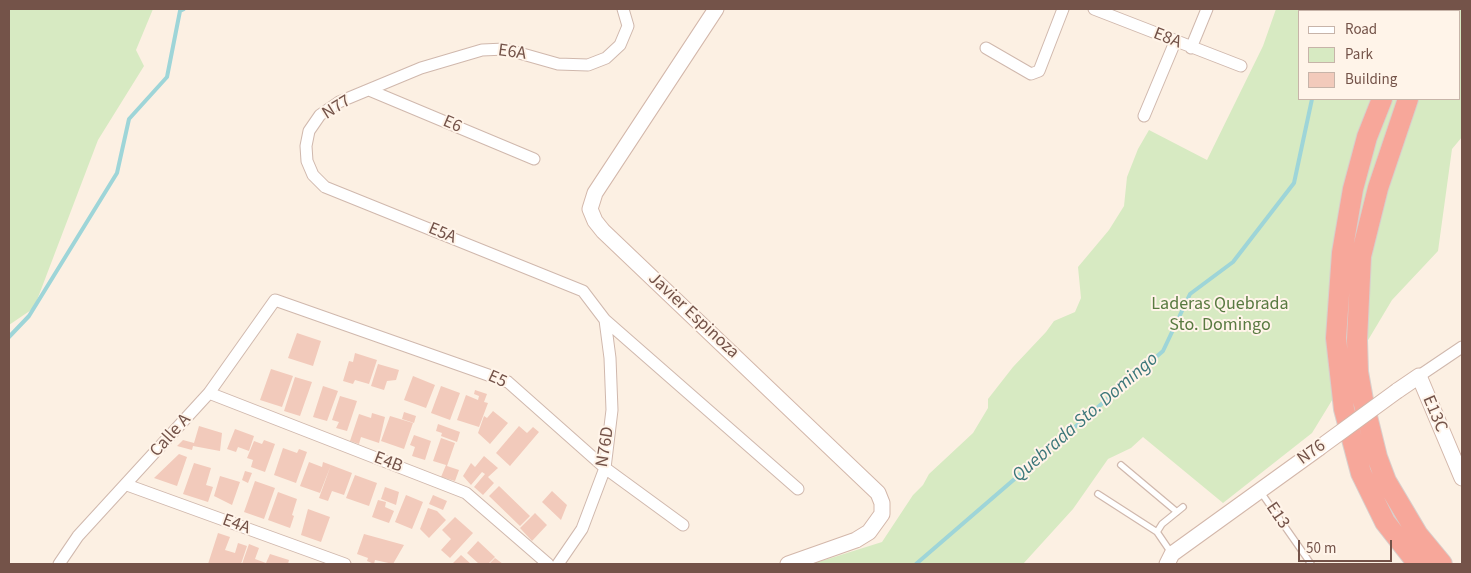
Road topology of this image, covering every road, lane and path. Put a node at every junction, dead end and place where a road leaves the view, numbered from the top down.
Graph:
1 (716, 9) edge
2 (1064, 9) edge
3 (1094, 9) edge
4 (1207, 9) edge
5 (624, 11) edge
6 (1176, 42) junction
7 (986, 48) dead end
8 (1191, 48) junction
9 (1240, 66) dead end
10 (369, 90) junction
11 (1382, 100) edge
12 (1408, 100) edge
13 (1144, 116) dead end
14 (309, 131) joint
15 (534, 159) dead end
16 (275, 300) joint
17 (606, 320) junction
18 (1462, 347) edge
19 (1419, 376) junction
20 (209, 393) junction
21 (1121, 464) dead end
22 (605, 468) junction
23 (1462, 478) edge
24 (127, 485) junction
25 (798, 489) dead end
26 (1260, 491) junction
27 (1098, 494) dead end
28 (1183, 507) dead end
29 (1177, 512) junction
30 (683, 525) dead end
31 (1157, 532) junction
32 (1170, 559) edge
33 (58, 564) edge
34 (345, 564) edge
35 (548, 564) edge
36 (558, 564) edge
37 (788, 564) edge
38 (1311, 564) edge
39 (1418, 564) edge
40 (1442, 564) edge

1 - 37 street, Javier Espinoza
2 - 7 street
3 - 6 street, E8A
4 - 8 street
5 - 10 street, E6A
6 - 8 street, E8A
6 - 13 street
8 - 9 street, E8A
10 - 14 street, N77
10 - 15 street, E6
11 - 39 highway
12 - 40 highway
14 - 17 street, E5A
16 - 20 street, Calle A
16 - 22 street, E5
17 - 22 street, N76D
17 - 25 street, E5A
18 - 19 street, N76
19 - 23 street, E13C
19 - 26 street, N76, bridge
20 - 24 street, Calle A
20 - 35 street, E4B
21 - 29 lane
22 - 30 street, E5
22 - 36 street, N76D
24 - 33 street, Calle A
24 - 34 street, E4A
26 - 32 street, N76
26 - 38 lane, E13
27 - 31 lane
28 - 29 lane
29 - 31 lane
31 - 32 lane

